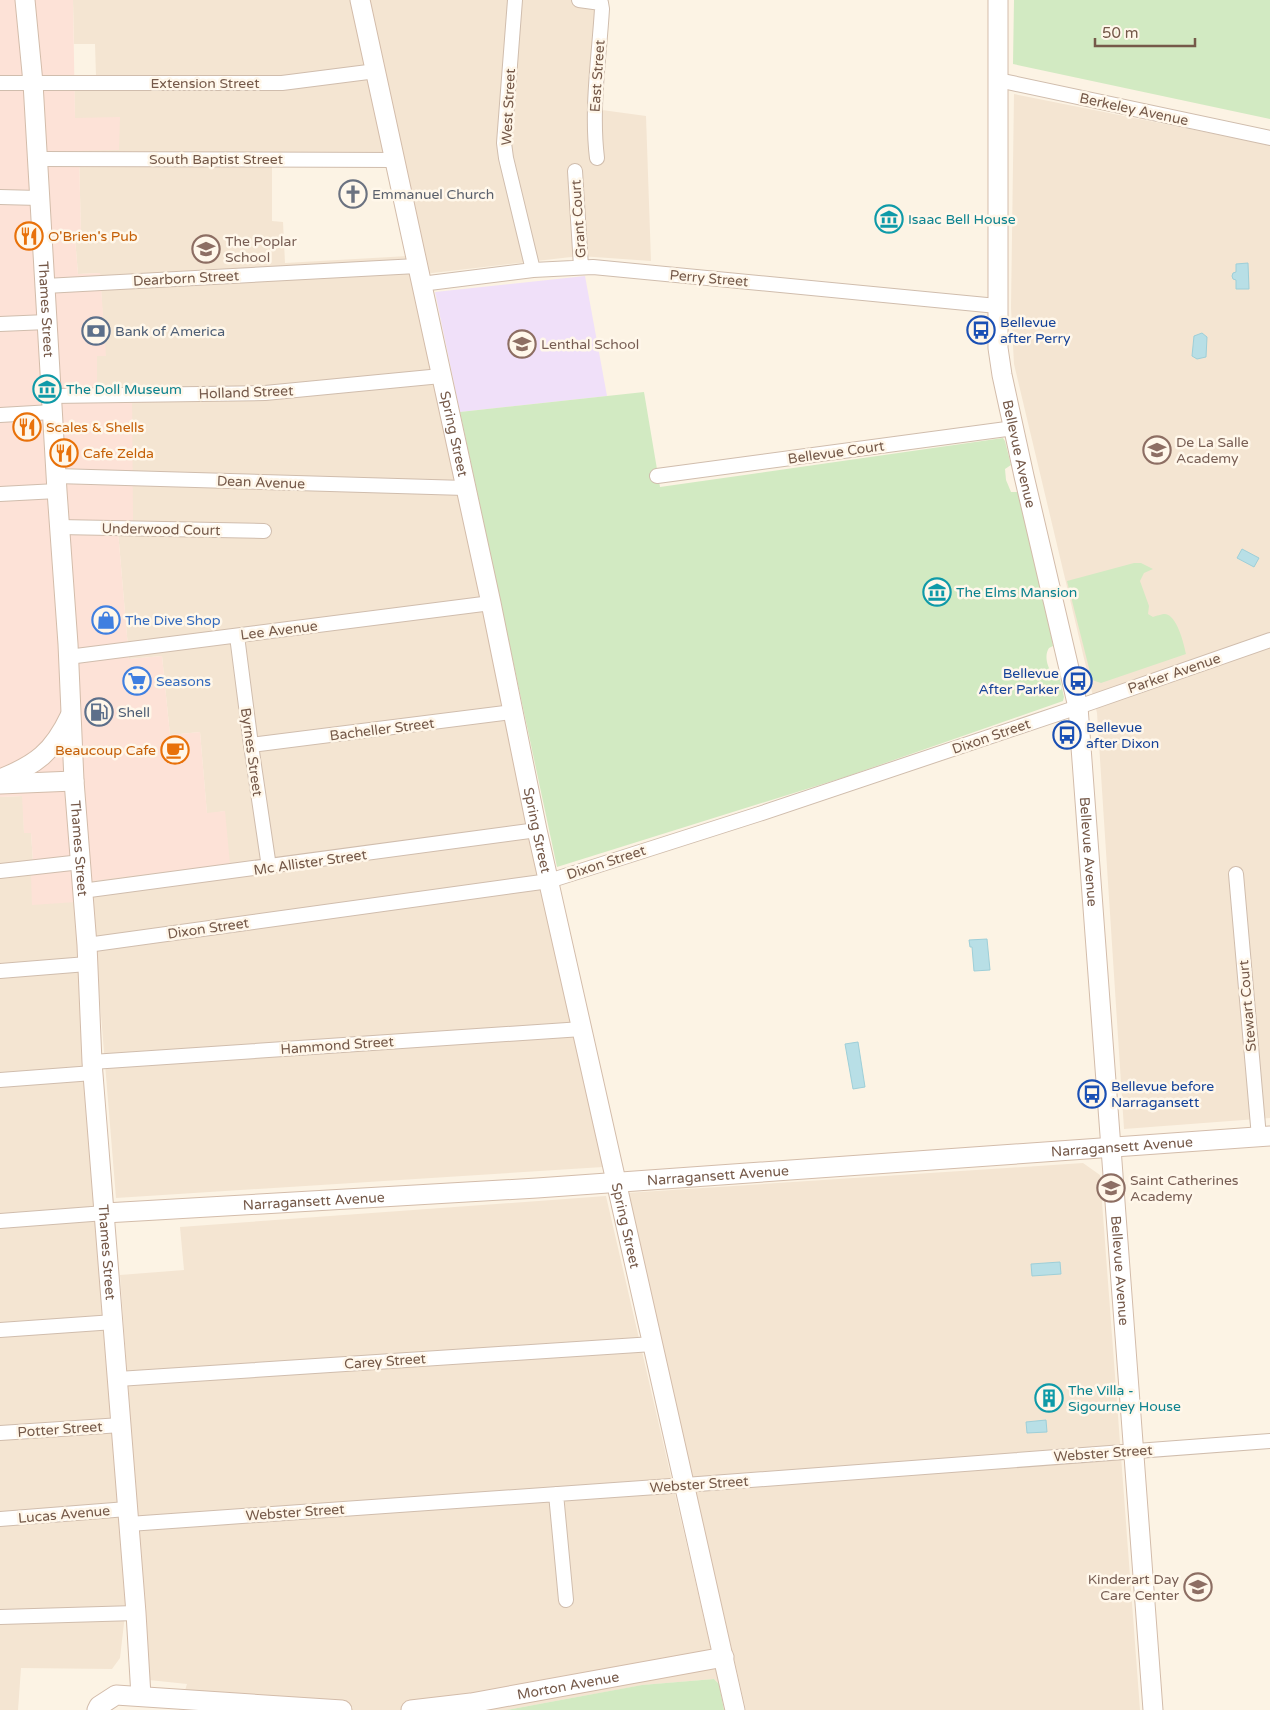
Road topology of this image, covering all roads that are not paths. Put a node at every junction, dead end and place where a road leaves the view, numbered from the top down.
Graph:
1 (25, 0) edge
2 (360, 0) edge
3 (514, 0) edge
4 (586, 0) edge
5 (998, 0) edge
6 (376, 71) junction
7 (998, 80) junction
8 (0, 83) edge
9 (33, 83) junction
10 (1270, 138) edge
11 (596, 158) dead end
12 (37, 159) junction
13 (395, 160) junction
14 (575, 171) dead end
15 (0, 197) edge
16 (39, 198) junction
17 (581, 267) junction
18 (533, 270) junction
19 (419, 275) junction
20 (45, 286) junction
21 (997, 306) junction
22 (47, 322) junction
23 (0, 324) edge
24 (441, 376) junction
25 (52, 404) junction
26 (0, 415) edge
27 (1014, 428) junction
28 (657, 476) dead end
29 (56, 483) junction
30 (465, 488) junction
31 (0, 494) edge
32 (59, 527) junction
33 (264, 531) dead end
34 (491, 603) junction
35 (237, 636) junction
36 (1270, 640) edge
37 (68, 657) junction
38 (1078, 707) junction
39 (512, 712) junction
40 (70, 716) junction
41 (251, 745) junction
42 (0, 779) edge
43 (74, 781) junction
44 (0, 784) edge
45 (537, 830) junction
46 (81, 862) junction
47 (269, 867) junction
48 (0, 871) edge
49 (1236, 874) dead end
50 (549, 881) junction
51 (82, 891) junction
52 (87, 945) junction
53 (87, 964) junction
54 (0, 970) edge
55 (582, 1029) junction
56 (93, 1068) junction
57 (0, 1080) edge
58 (1264, 1137) edge
59 (1111, 1148) junction
60 (616, 1182) junction
61 (105, 1214) junction
62 (0, 1221) edge
63 (114, 1322) junction
64 (0, 1330) edge
65 (653, 1344) junction
66 (118, 1379) junction
67 (121, 1426) junction
68 (0, 1433) edge
69 (1270, 1441) edge
70 (1134, 1451) junction
71 (685, 1486) junction
72 (556, 1494) junction
73 (128, 1516) junction
74 (0, 1519) edge
75 (566, 1600) dead end
76 (136, 1613) junction
77 (0, 1617) edge
78 (724, 1657) junction
79 (140, 1696) junction
80 (183, 1705) edge
81 (316, 1709) edge
82 (97, 1710) edge
83 (342, 1710) edge
84 (411, 1710) edge
85 (735, 1710) edge
86 (1153, 1710) edge

1 - 9 main road, Thames Street
2 - 6 main road, Spring Street
3 - 18 street, West Street
4 - 11 street, East Street
5 - 7 main road, Bellevue Avenue
6 - 9 street, Extension Street
6 - 13 main road, Spring Street
7 - 10 street, Berkeley Avenue
7 - 21 main road, Bellevue Avenue
8 - 9 street, Extension Street
9 - 12 main road, Thames Street
12 - 13 street, South Baptist Street
12 - 16 main road, Thames Street
13 - 19 main road, Spring Street
14 - 17 street, Grant Court
15 - 16 street
16 - 20 main road, Thames Street
17 - 18 street, Perry Street
17 - 21 street, Perry Street
18 - 19 street, Perry Street
19 - 20 street, Dearborn Street
19 - 24 main road, Spring Street
20 - 22 main road, Thames Street
21 - 27 main road, Bellevue Avenue
22 - 23 street
22 - 25 main road, Thames Street
24 - 25 street, Holland Street
24 - 30 main road, Spring Street
25 - 26 street, Holland Street
25 - 29 main road, Thames Street
27 - 28 street, Bellevue Court
27 - 38 main road, Bellevue Avenue
29 - 30 street, Dean Avenue
29 - 31 street, Dean Avenue
29 - 32 main road, Thames Street
30 - 34 main road, Spring Street
32 - 33 street, Underwood Court
32 - 37 main road, Thames Street
34 - 35 street, Lee Avenue
34 - 39 main road, Spring Street
35 - 37 street, Lee Avenue
35 - 41 street, Byrnes Street
36 - 38 street, Parker Avenue
37 - 40 main road, Thames Street
38 - 50 street, Dixon Street
38 - 59 main road, Bellevue Avenue
39 - 41 street, Bacheller Street
39 - 45 main road, Spring Street
40 - 42 main road
40 - 43 main road, Thames Street
41 - 47 street, Byrnes Street
43 - 44 main road
43 - 46 main road, Thames Street
45 - 47 street, Mc Allister Street
45 - 50 main road, Spring Street
46 - 48 street
46 - 51 main road, Thames Street
47 - 51 street, Mc Allister Street
49 - 58 street, Stewart Court
50 - 52 street, Dixon Street
50 - 55 main road, Spring Street
51 - 52 main road, Thames Street
52 - 53 main road, Thames Street
53 - 54 street
53 - 56 main road, Thames Street
55 - 56 street, Hammond Street
55 - 60 main road, Spring Street
56 - 57 street, Hammond Street
56 - 61 main road, Thames Street
58 - 59 main road, Narragansett Avenue
59 - 60 main road, Narragansett Avenue
59 - 70 main road, Bellevue Avenue
60 - 61 main road, Narragansett Avenue
60 - 65 main road, Spring Street
61 - 62 street
61 - 63 main road, Thames Street
63 - 64 street
63 - 66 main road, Thames Street
65 - 66 street, Carey Street
65 - 71 main road, Spring Street
66 - 67 main road, Thames Street
67 - 68 street, Potter Street
67 - 73 main road, Thames Street
69 - 70 street, Webster Street
70 - 71 street, Webster Street
70 - 86 main road, Bellevue Avenue
71 - 72 street, Webster Street
71 - 78 main road, Spring Street
72 - 73 street, Webster Street
72 - 75 street
73 - 74 street, Lucas Avenue
73 - 76 main road, Thames Street
76 - 77 street
76 - 79 main road, Thames Street
78 - 84 main road, Morton Avenue
78 - 85 main road, Spring Street
79 - 80 main road
79 - 82 main road
80 - 81 main road
81 - 83 main road

